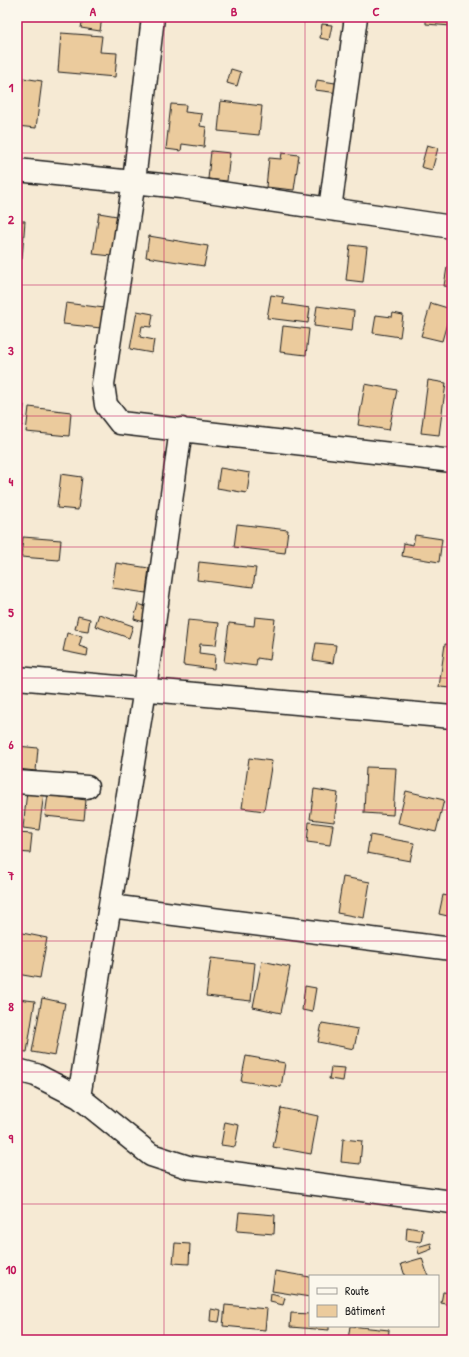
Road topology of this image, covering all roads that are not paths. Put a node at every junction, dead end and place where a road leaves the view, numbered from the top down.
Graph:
1 (153, 17) edge
2 (356, 17) edge
3 (17, 170) edge
4 (134, 182) junction
5 (330, 209) junction
6 (452, 227) edge
7 (181, 429) junction
8 (452, 461) edge
9 (17, 678) edge
10 (145, 689) junction
11 (452, 717) edge
12 (17, 782) edge
13 (87, 787) dead end
14 (110, 906) junction
15 (452, 949) edge
16 (17, 1070) edge
17 (79, 1097) junction
18 (452, 1202) edge

1 - 4 street
2 - 5 street
3 - 4 street
4 - 5 street
4 - 7 street
5 - 6 street
7 - 8 street
7 - 10 street
9 - 10 street
10 - 11 street
10 - 14 street
12 - 13 street
14 - 15 street
14 - 17 street
16 - 17 street
17 - 18 street

